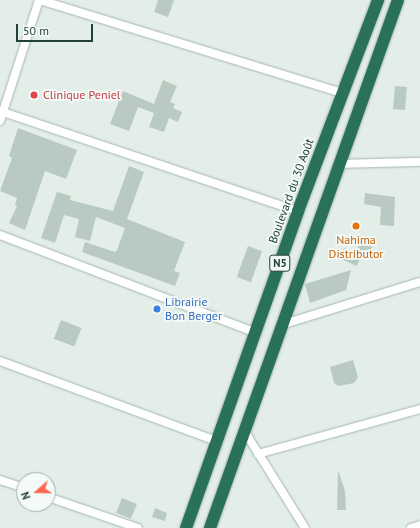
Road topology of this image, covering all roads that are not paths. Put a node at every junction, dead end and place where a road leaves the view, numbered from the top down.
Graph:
1 (40, 0) edge
2 (378, 0) edge
3 (398, 0) edge
4 (343, 94) junction
5 (2, 111) edge
6 (0, 121) edge
7 (420, 162) edge
8 (341, 164) junction
9 (298, 211) junction
10 (0, 235) edge
11 (420, 282) edge
12 (281, 325) junction
13 (256, 333) junction
14 (0, 361) edge
15 (420, 409) edge
16 (245, 432) junction
17 (216, 441) junction
18 (258, 454) junction
19 (0, 480) edge
20 (16, 485) edge
21 (56, 500) edge
22 (420, 525) edge
23 (138, 528) edge
24 (186, 528) edge
25 (210, 528) edge
26 (305, 528) edge
27 (411, 528) edge

1 - 4 street
1 - 5 street
2 - 4 highway, Boulevard du 30 Août / N5
3 - 8 highway, N5
4 - 9 highway, Boulevard du 30 Août / N5
5 - 6 street
5 - 9 street
7 - 8 street
8 - 12 highway, N5
9 - 13 highway, Boulevard du 30 Août / N5
10 - 13 street
11 - 12 street
12 - 16 highway, N5
13 - 17 highway, Boulevard du 30 Août / N5
14 - 17 street
15 - 18 street
16 - 18 street
16 - 25 highway, N5
17 - 24 highway, Boulevard du 30 Août / N5
18 - 26 street
19 - 20 street
21 - 23 street
22 - 27 street

